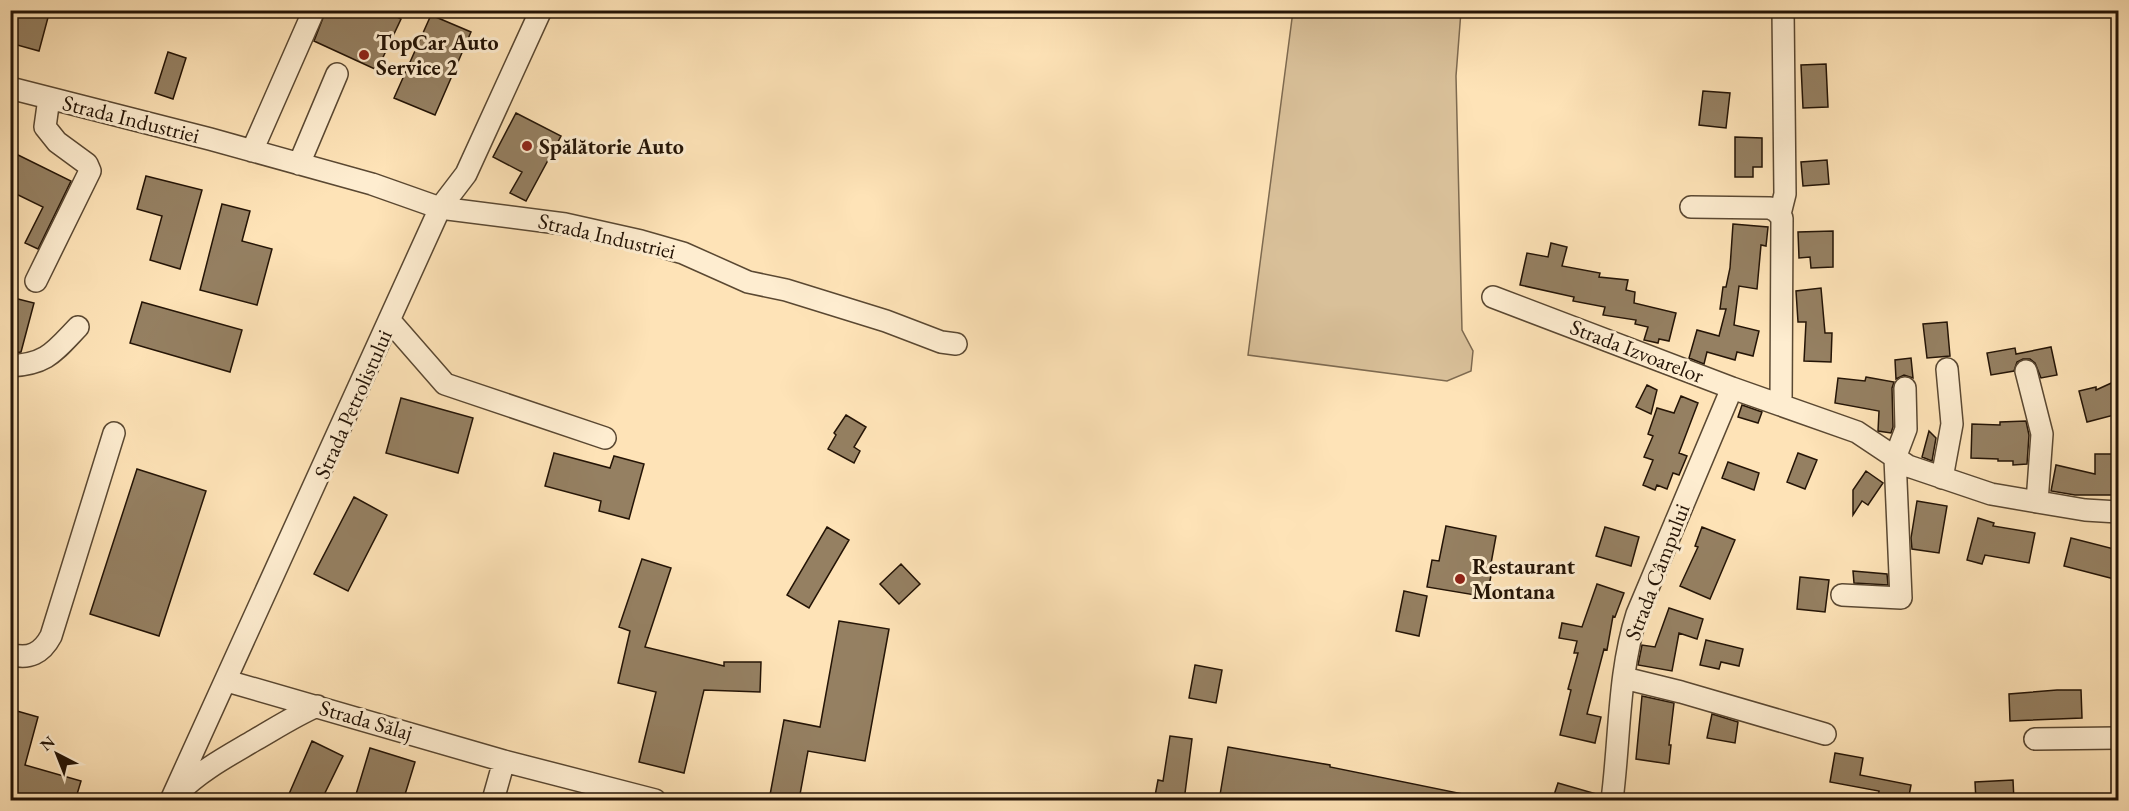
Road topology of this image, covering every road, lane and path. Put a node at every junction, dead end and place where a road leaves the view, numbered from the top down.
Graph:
1 (314, 10) edge
2 (541, 10) edge
3 (1782, 10) edge
4 (337, 74) dead end
5 (10, 88) edge
6 (49, 98) junction
7 (252, 151) junction
8 (299, 164) junction
9 (440, 207) junction
10 (1691, 207) dead end
11 (1780, 214) junction
12 (36, 281) dead end
13 (1493, 297) dead end
14 (390, 321) junction
15 (78, 327) dead end
16 (956, 344) dead end
17 (10, 366) edge
18 (1947, 369) dead end
19 (2026, 371) dead end
20 (1732, 388) junction
21 (1905, 388) dead end
22 (1781, 405) junction
23 (114, 433) dead end
24 (605, 438) dead end
25 (1895, 458) junction
26 (1942, 478) junction
27 (2037, 502) junction
28 (2118, 512) edge
29 (1842, 595) dead end
30 (10, 654) edge
31 (1624, 678) junction
32 (227, 681) junction
33 (317, 706) junction
34 (1825, 734) dead end
35 (2118, 738) edge
36 (2035, 739) dead end
37 (504, 761) junction
38 (645, 799) edge
39 (171, 800) edge
40 (493, 801) edge
41 (1612, 801) edge

1 - 7 street
2 - 9 street, Strada Petrolistului
3 - 11 street
4 - 8 street
5 - 6 street, Strada Industriei
6 - 7 street, Strada Industriei
6 - 12 street
7 - 8 street, Strada Industriei
8 - 9 street, Strada Industriei
9 - 14 street, Strada Petrolistului
9 - 16 street, Strada Industriei
10 - 11 street
11 - 22 street
13 - 20 street, Strada Izvoarelor
14 - 24 street
14 - 32 street, Strada Petrolistului
15 - 17 street
18 - 26 street
19 - 27 street
20 - 22 street, Strada Izvoarelor
20 - 31 street, Strada Câmpului
21 - 25 street
22 - 25 street, Strada Izvoarelor
23 - 30 street
25 - 26 street, Strada Izvoarelor
25 - 29 street
26 - 27 street, Strada Izvoarelor
27 - 28 street, Strada Izvoarelor
31 - 34 street
31 - 41 street, Strada Câmpului
32 - 33 street, Strada Sălaj
32 - 39 street, Strada Petrolistului
33 - 37 street, Strada Sălaj
33 - 39 street
35 - 36 street
37 - 38 street, Strada Sălaj
37 - 40 street

